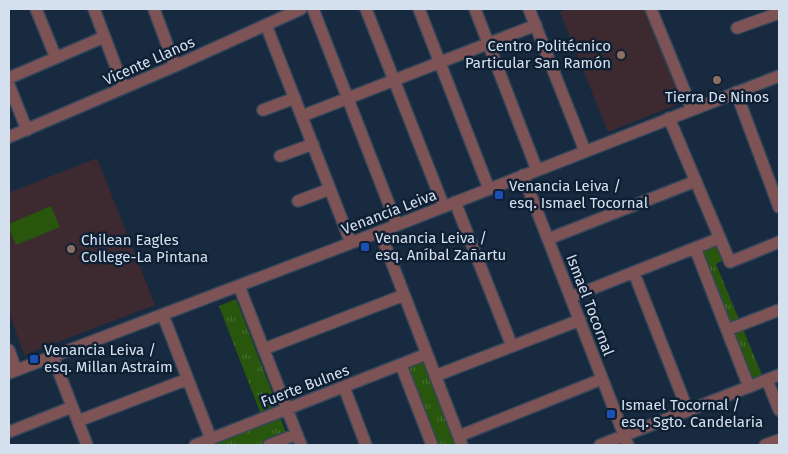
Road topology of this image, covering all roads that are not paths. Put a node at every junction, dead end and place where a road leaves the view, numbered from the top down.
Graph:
1 (36, 9) edge
2 (94, 9) edge
3 (154, 9) edge
4 (313, 9) edge
5 (366, 9) edge
6 (419, 9) edge
7 (475, 9) edge
8 (529, 9) edge
9 (651, 9) edge
10 (296, 10) edge
11 (779, 13) edge
12 (266, 24) junction
13 (536, 25) junction
14 (737, 28) dead end
15 (104, 37) junction
16 (488, 43) junction
17 (56, 58) junction
18 (440, 63) junction
19 (175, 66) junction
20 (779, 76) edge
21 (9, 78) edge
22 (394, 80) junction
23 (9, 85) edge
24 (124, 88) junction
25 (736, 92) junction
26 (295, 98) junction
27 (348, 98) junction
28 (692, 109) junction
29 (263, 110) dead end
30 (302, 116) junction
31 (669, 118) junction
32 (27, 130) junction
33 (9, 138) edge
34 (313, 144) junction
35 (585, 151) junction
36 (280, 156) dead end
37 (538, 170) junction
38 (523, 175) junction
39 (696, 181) junction
40 (330, 189) junction
41 (489, 189) junction
42 (298, 201) dead end
43 (455, 202) junction
44 (444, 207) junction
45 (779, 208) edge
46 (397, 225) junction
47 (380, 232) junction
48 (548, 238) junction
49 (720, 238) junction
50 (779, 242) edge
51 (351, 243) junction
52 (695, 248) junction
53 (634, 273) junction
54 (239, 286) junction
55 (404, 295) junction
56 (571, 297) junction
57 (779, 310) edge
58 (163, 315) junction
59 (580, 320) junction
60 (727, 330) junction
61 (512, 346) junction
62 (264, 349) junction
63 (9, 350) edge
64 (427, 354) junction
65 (53, 357) junction
66 (401, 365) junction
67 (12, 372) edge
68 (779, 375) edge
69 (435, 376) junction
70 (188, 379) junction
71 (602, 379) junction
72 (767, 380) junction
73 (344, 387) junction
74 (749, 387) junction
75 (72, 407) junction
76 (287, 409) junction
77 (779, 410) edge
78 (688, 411) junction
79 (78, 421) junction
80 (9, 432) edge
81 (212, 439) junction
82 (299, 440) edge
83 (460, 440) edge
84 (626, 440) edge
85 (779, 440) edge
86 (87, 445) edge
87 (195, 445) edge
88 (269, 445) edge
89 (366, 445) edge
90 (432, 445) edge
91 (600, 445) edge
92 (766, 445) edge

1 - 17 street
2 - 15 street
3 - 19 street
4 - 27 street
5 - 22 street
6 - 18 street
7 - 16 street
8 - 13 street
9 - 28 street
10 - 12 street, Vicente Llanos
11 - 14 street
12 - 19 street, Vicente Llanos
12 - 26 street
13 - 16 street
13 - 35 street
15 - 17 street
15 - 24 street
16 - 18 street
16 - 37 street
17 - 21 street
18 - 22 street
18 - 41 street
19 - 24 street, Vicente Llanos
20 - 25 street, Venancia Leiva
22 - 27 street
22 - 44 street
23 - 32 street
24 - 32 street, Vicente Llanos
25 - 28 street, Venancia Leiva
25 - 45 street
26 - 29 street
26 - 30 street
27 - 30 street
27 - 46 street
28 - 31 street, Venancia Leiva
30 - 34 street
31 - 35 street, Venancia Leiva
31 - 39 street
32 - 33 street, Vicente Llanos
34 - 36 street
34 - 40 street
35 - 37 street, Venancia Leiva
37 - 38 street, Venancia Leiva
38 - 41 street, Venancia Leiva
38 - 48 street, Ismael Tocornal
39 - 48 street
39 - 49 street
40 - 42 street
40 - 51 street
41 - 43 street, Venancia Leiva
43 - 44 street, Venancia Leiva
43 - 61 street
44 - 46 street, Venancia Leiva
46 - 47 street, Venancia Leiva
47 - 51 street, Venancia Leiva
47 - 55 street
48 - 56 street, Ismael Tocornal
49 - 50 street
49 - 52 street
51 - 54 street, Venancia Leiva
52 - 53 street
52 - 60 street
53 - 56 street
53 - 78 street
54 - 58 street, Venancia Leiva
54 - 62 street
55 - 62 street
55 - 64 street
56 - 59 street, Ismael Tocornal
57 - 60 street
58 - 65 street, Venancia Leiva
58 - 70 street
59 - 61 street
59 - 71 street, Ismael Tocornal
60 - 74 street
61 - 69 street
62 - 76 street
63 - 67 street
64 - 66 street, Fuerte Bulnes
64 - 69 street
65 - 67 street, Venancia Leiva
65 - 75 street
66 - 73 street, Fuerte Bulnes
66 - 90 street
68 - 72 street
69 - 83 street
70 - 79 street
70 - 81 street
71 - 83 street
71 - 84 street, Ismael Tocornal
72 - 74 street
72 - 77 street
73 - 76 street, Fuerte Bulnes
73 - 89 street
74 - 78 street
75 - 79 street
75 - 80 street
76 - 81 street, Fuerte Bulnes
76 - 82 street
78 - 84 street
79 - 86 street
81 - 87 street, Fuerte Bulnes
82 - 88 street
84 - 91 street
85 - 92 street

